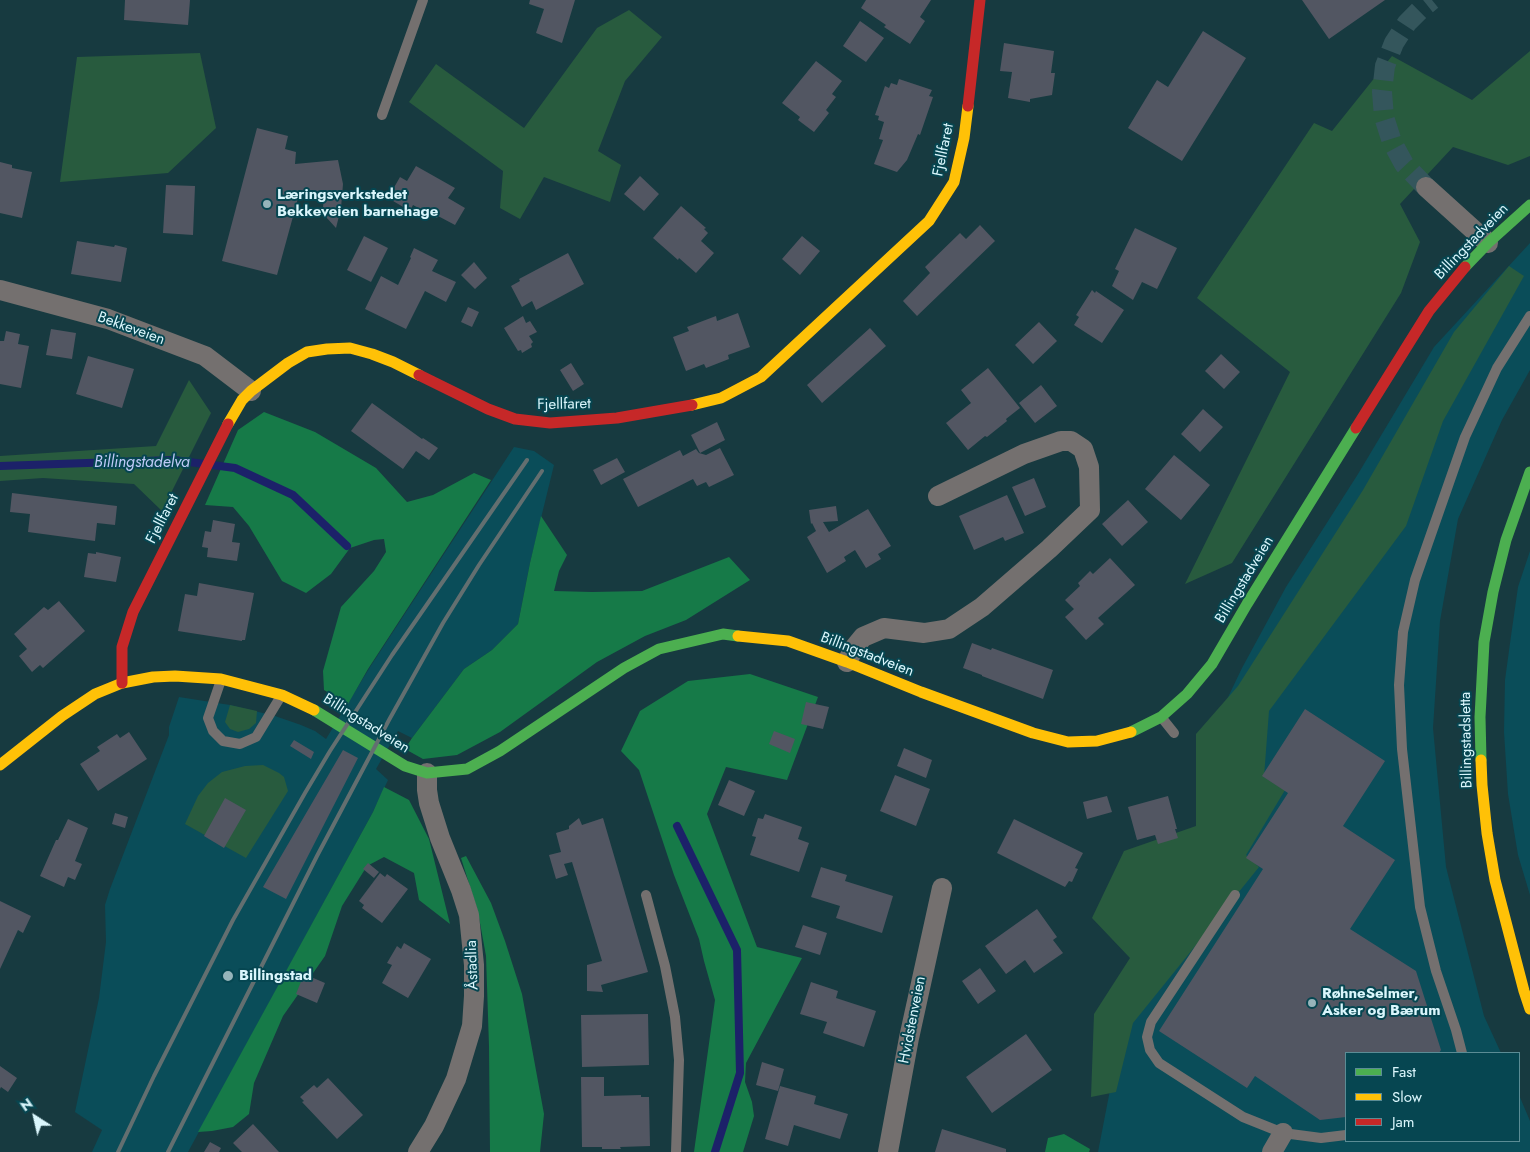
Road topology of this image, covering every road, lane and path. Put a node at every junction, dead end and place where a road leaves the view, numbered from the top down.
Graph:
1 (423, 0) edge
2 (980, 0) edge
3 (382, 115) dead end
4 (1426, 187) tunnel mouth
5 (1530, 205) edge
6 (1488, 243) junction
7 (0, 290) edge
8 (1530, 316) edge
9 (251, 391) junction
10 (1530, 472) edge
11 (938, 496) dead end
12 (848, 662) junction
13 (221, 679) junction
14 (122, 683) junction
15 (282, 696) junction
16 (1162, 717) junction
17 (1174, 733) dead end
18 (0, 765) edge
19 (427, 773) junction
20 (942, 888) dead end
21 (646, 895) dead end
22 (1234, 895) dead end
23 (1530, 1009) edge
24 (1462, 1052) edge
25 (1283, 1133) junction
26 (1345, 1135) edge
27 (418, 1152) edge
28 (676, 1152) edge
29 (888, 1152) edge
30 (1272, 1152) edge

1 - 3 lane
2 - 9 main road, Fjellfaret
4 - 6 street
5 - 6 main road, Billingstadveien
6 - 16 main road, Billingstadveien
7 - 9 street, Bekkeveien
8 - 24 lane
9 - 14 main road, Fjellfaret
10 - 23 main road, Billingstadsletta
11 - 12 street
12 - 16 main road, Billingstadveien
12 - 19 main road, Billingstadveien
13 - 14 main road, Billingstadveien
13 - 15 main road, Billingstadveien
13 - 15 lane
14 - 18 main road, Billingstadveien
15 - 19 main road, Billingstadveien
16 - 17 lane
19 - 27 street, Åstadlia
20 - 29 street, Hvidstenveien
21 - 28 lane
22 - 25 lane
25 - 26 lane
25 - 30 street

